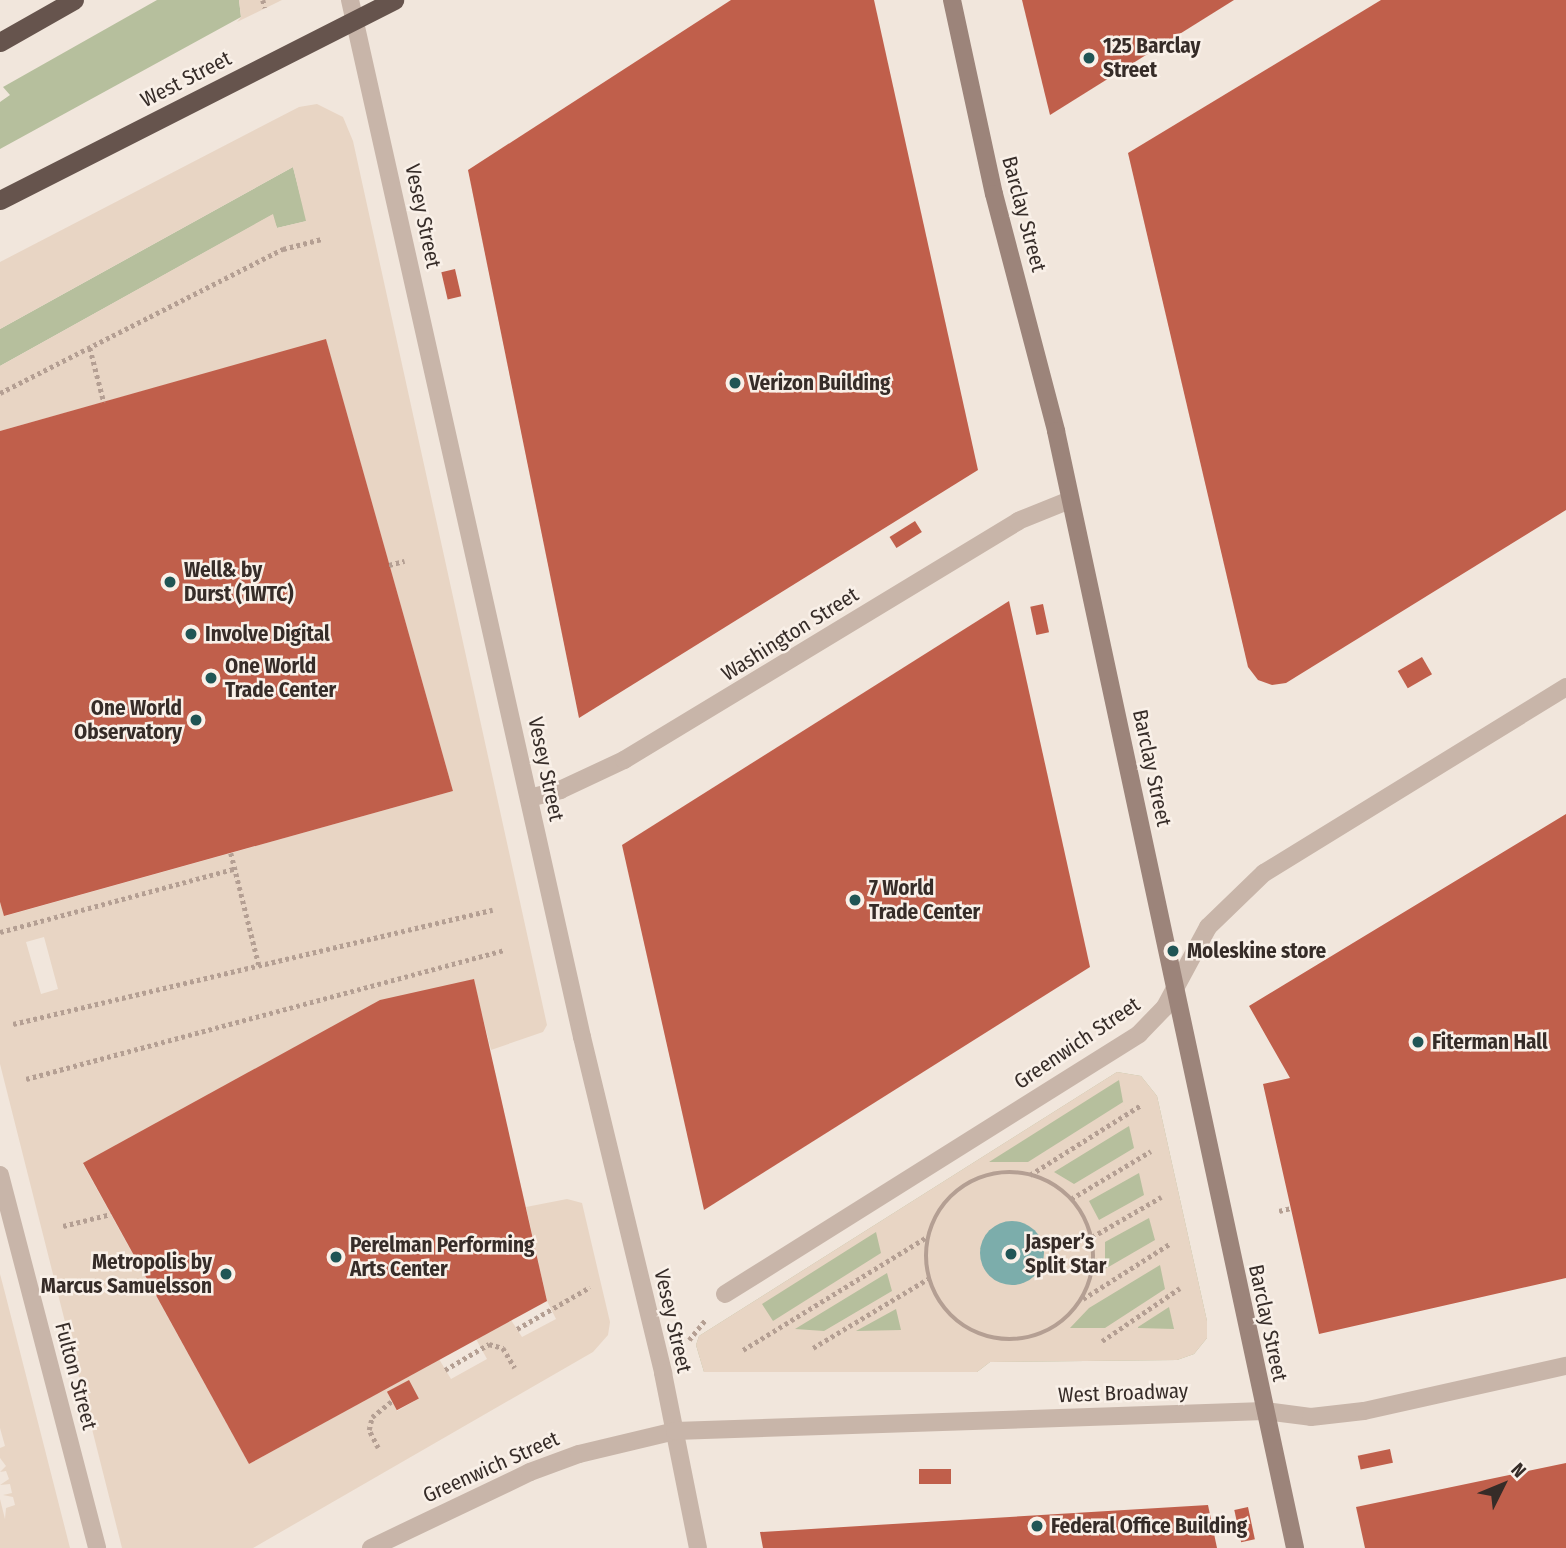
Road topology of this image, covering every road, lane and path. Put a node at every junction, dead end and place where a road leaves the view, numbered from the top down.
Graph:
1 (74, 0) edge
2 (263, 0) edge
3 (394, 0) edge
4 (952, 0) edge
5 (265, 8) dead end
6 (353, 9) edge
7 (0, 42) edge
8 (0, 200) edge
9 (322, 239) dead end
10 (90, 348) junction
11 (0, 394) edge
12 (104, 401) dead end
13 (1070, 500) junction
14 (404, 561) dead end
15 (389, 565) dead end
16 (1566, 687) edge
17 (529, 798) junction
18 (231, 853) dead end
19 (234, 869) junction
20 (493, 910) dead end
21 (0, 932) edge
22 (503, 950) dead end
23 (259, 965) junction
24 (1176, 990) junction
25 (13, 1024) dead end
26 (26, 1079) dead end
27 (1141, 1105) dead end
28 (1151, 1151) dead end
29 (0, 1175) edge
30 (1030, 1175) junction
31 (1161, 1197) dead end
32 (1071, 1199) junction
33 (1291, 1208) dead end
34 (1279, 1211) dead end
35 (111, 1214) dead end
36 (64, 1226) dead end
37 (928, 1237) junction
38 (1092, 1238) junction
39 (1171, 1243) dead end
40 (928, 1279) junction
41 (590, 1287) dead end
42 (1180, 1288) dead end
43 (725, 1294) joint
44 (1083, 1299) junction
45 (517, 1329) dead end
46 (1102, 1341) dead end
47 (813, 1348) dead end
48 (743, 1350) dead end
49 (1566, 1366) edge
50 (515, 1368) dead end
51 (445, 1370) dead end
52 (663, 1373) junction
53 (392, 1402) dead end
54 (1265, 1411) junction
55 (675, 1431) junction
56 (378, 1448) dead end
57 (97, 1548) edge
58 (371, 1548) edge
59 (698, 1548) edge
60 (1295, 1548) edge

1 - 7 highway
2 - 5 path
3 - 6 highway, West Street
4 - 13 main road, Barclay Street
6 - 8 highway, West Street
6 - 17 street, Vesey Street
9 - 10 path
10 - 11 path
10 - 12 path
13 - 17 street, Washington Street
13 - 24 main road, Barclay Street
14 - 15 path
16 - 24 street, Greenwich Street
17 - 52 street, Vesey Street
18 - 19 path
19 - 21 path
19 - 23 path
20 - 23 path
22 - 26 path
23 - 25 path
24 - 43 street, Greenwich Street
24 - 54 main road, Barclay Street
27 - 30 path
28 - 32 path
29 - 57 street, Fulton Street
30 - 32 path
30 - 37 path
31 - 38 path
32 - 38 path
33 - 34 path
35 - 36 path
37 - 40 path
37 - 48 path
38 - 44 path
39 - 44 path
40 - 44 path
40 - 47 path
41 - 45 path
42 - 46 path
43 - 52 path
49 - 54 street, West Broadway
50 - 51 path
52 - 55 street, Vesey Street
53 - 56 path
54 - 55 street, West Broadway
54 - 60 main road, Barclay Street
55 - 58 street, Greenwich Street
55 - 59 street, Vesey Street

